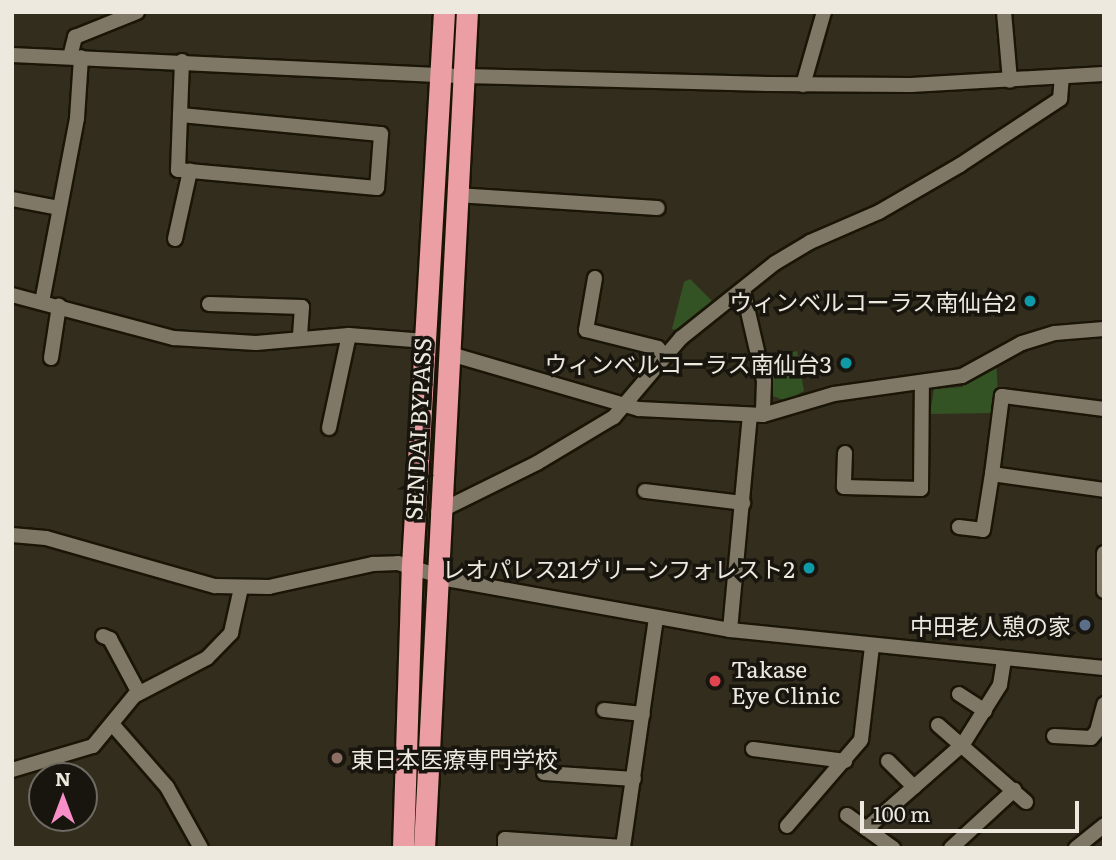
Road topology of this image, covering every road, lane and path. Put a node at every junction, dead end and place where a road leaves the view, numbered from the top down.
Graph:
1 (137, 12) edge
2 (444, 12) edge
3 (467, 12) edge
4 (824, 12) edge
5 (1004, 12) edge
6 (12, 55) edge
7 (76, 57) junction
8 (182, 61) junction
9 (441, 75) junction
10 (1104, 75) edge
11 (464, 76) junction
12 (1062, 78) junction
13 (1010, 80) junction
14 (803, 85) junction
15 (180, 115) junction
16 (190, 171) junction
17 (456, 195) junction
18 (12, 199) edge
19 (59, 208) junction
20 (658, 208) dead end
21 (175, 239) dead end
22 (595, 278) dead end
23 (743, 290) junction
24 (12, 295) edge
25 (43, 302) junction
26 (209, 304) dead end
27 (59, 306) junction
28 (1104, 329) edge
29 (349, 335) junction
30 (300, 336) junction
31 (426, 341) junction
32 (447, 353) junction
33 (665, 357) junction
34 (51, 358) dead end
35 (922, 382) junction
36 (624, 404) junction
37 (1104, 409) edge
38 (757, 415) junction
39 (329, 428) dead end
40 (845, 453) dead end
41 (992, 474) junction
42 (645, 491) dead end
43 (1104, 491) edge
44 (743, 503) junction
45 (439, 512) junction
46 (959, 527) dead end
47 (12, 535) edge
48 (1104, 553) edge
49 (412, 565) junction
50 (435, 574) junction
51 (241, 589) junction
52 (1104, 591) edge
53 (656, 617) junction
54 (730, 630) junction
55 (103, 636) dead end
56 (872, 648) junction
57 (1004, 659) junction
58 (1104, 668) edge
59 (139, 692) junction
60 (959, 694) dead end
61 (1104, 705) edge
62 (604, 710) dead end
63 (985, 711) junction
64 (643, 714) junction
65 (113, 725) junction
66 (938, 725) dead end
67 (1054, 736) dead end
68 (963, 744) junction
69 (752, 749) dead end
70 (845, 761) junction
71 (888, 761) dead end
72 (12, 770) edge
73 (544, 773) dead end
74 (634, 779) junction
75 (914, 787) junction
76 (1014, 790) junction
77 (1026, 802) dead end
78 (846, 815) dead end
79 (1104, 825) edge
80 (787, 826) dead end
81 (866, 829) junction
82 (623, 847) edge
83 (200, 848) edge
84 (403, 848) edge
85 (424, 848) edge
86 (505, 848) edge
87 (893, 848) edge
88 (951, 848) edge
89 (1076, 848) edge

1 - 7 street
2 - 9 highway, SENDAI BYPASS
3 - 11 highway, SENDAI BYPASS
4 - 14 street
5 - 13 street
6 - 7 street
7 - 8 street
7 - 19 street
8 - 9 street
8 - 15 street
9 - 11 street
9 - 31 highway, SENDAI BYPASS
10 - 12 street
11 - 14 street
11 - 17 highway, SENDAI BYPASS
12 - 13 street
12 - 23 street
13 - 14 street
15 - 16 street
15 - 16 street
16 - 21 street
17 - 20 street
17 - 32 highway, SENDAI BYPASS
18 - 19 street
19 - 25 street
22 - 33 street
23 - 33 street
23 - 38 street
24 - 25 street
25 - 27 street
26 - 30 street
27 - 30 street
27 - 34 street
28 - 35 street
29 - 30 street
29 - 31 street
29 - 39 street
31 - 49 highway, SENDAI BYPASS
32 - 36 street
32 - 45 highway, SENDAI BYPASS
33 - 36 street
35 - 38 street
35 - 40 street
36 - 38 street
36 - 45 street
37 - 41 street
38 - 44 street
41 - 43 street
41 - 46 street
42 - 44 street
44 - 54 street
45 - 50 highway, SENDAI BYPASS
47 - 51 street
48 - 52 street
49 - 50 street
49 - 51 street
49 - 84 highway, SENDAI BYPASS
50 - 53 street
50 - 85 highway, SENDAI BYPASS
51 - 59 street
53 - 54 street
53 - 64 street
54 - 56 street
55 - 59 street
56 - 57 street
56 - 70 street
57 - 58 street
57 - 63 street
59 - 65 street
60 - 63 street
61 - 67 street
62 - 64 street
63 - 68 street
64 - 74 street
65 - 72 street
65 - 83 street
66 - 68 street
68 - 75 street
68 - 76 street
69 - 70 street
70 - 80 street
71 - 75 street
73 - 74 street
74 - 82 street
75 - 81 street
76 - 77 street
76 - 88 street
78 - 81 street
79 - 89 street
81 - 87 street
82 - 86 street

